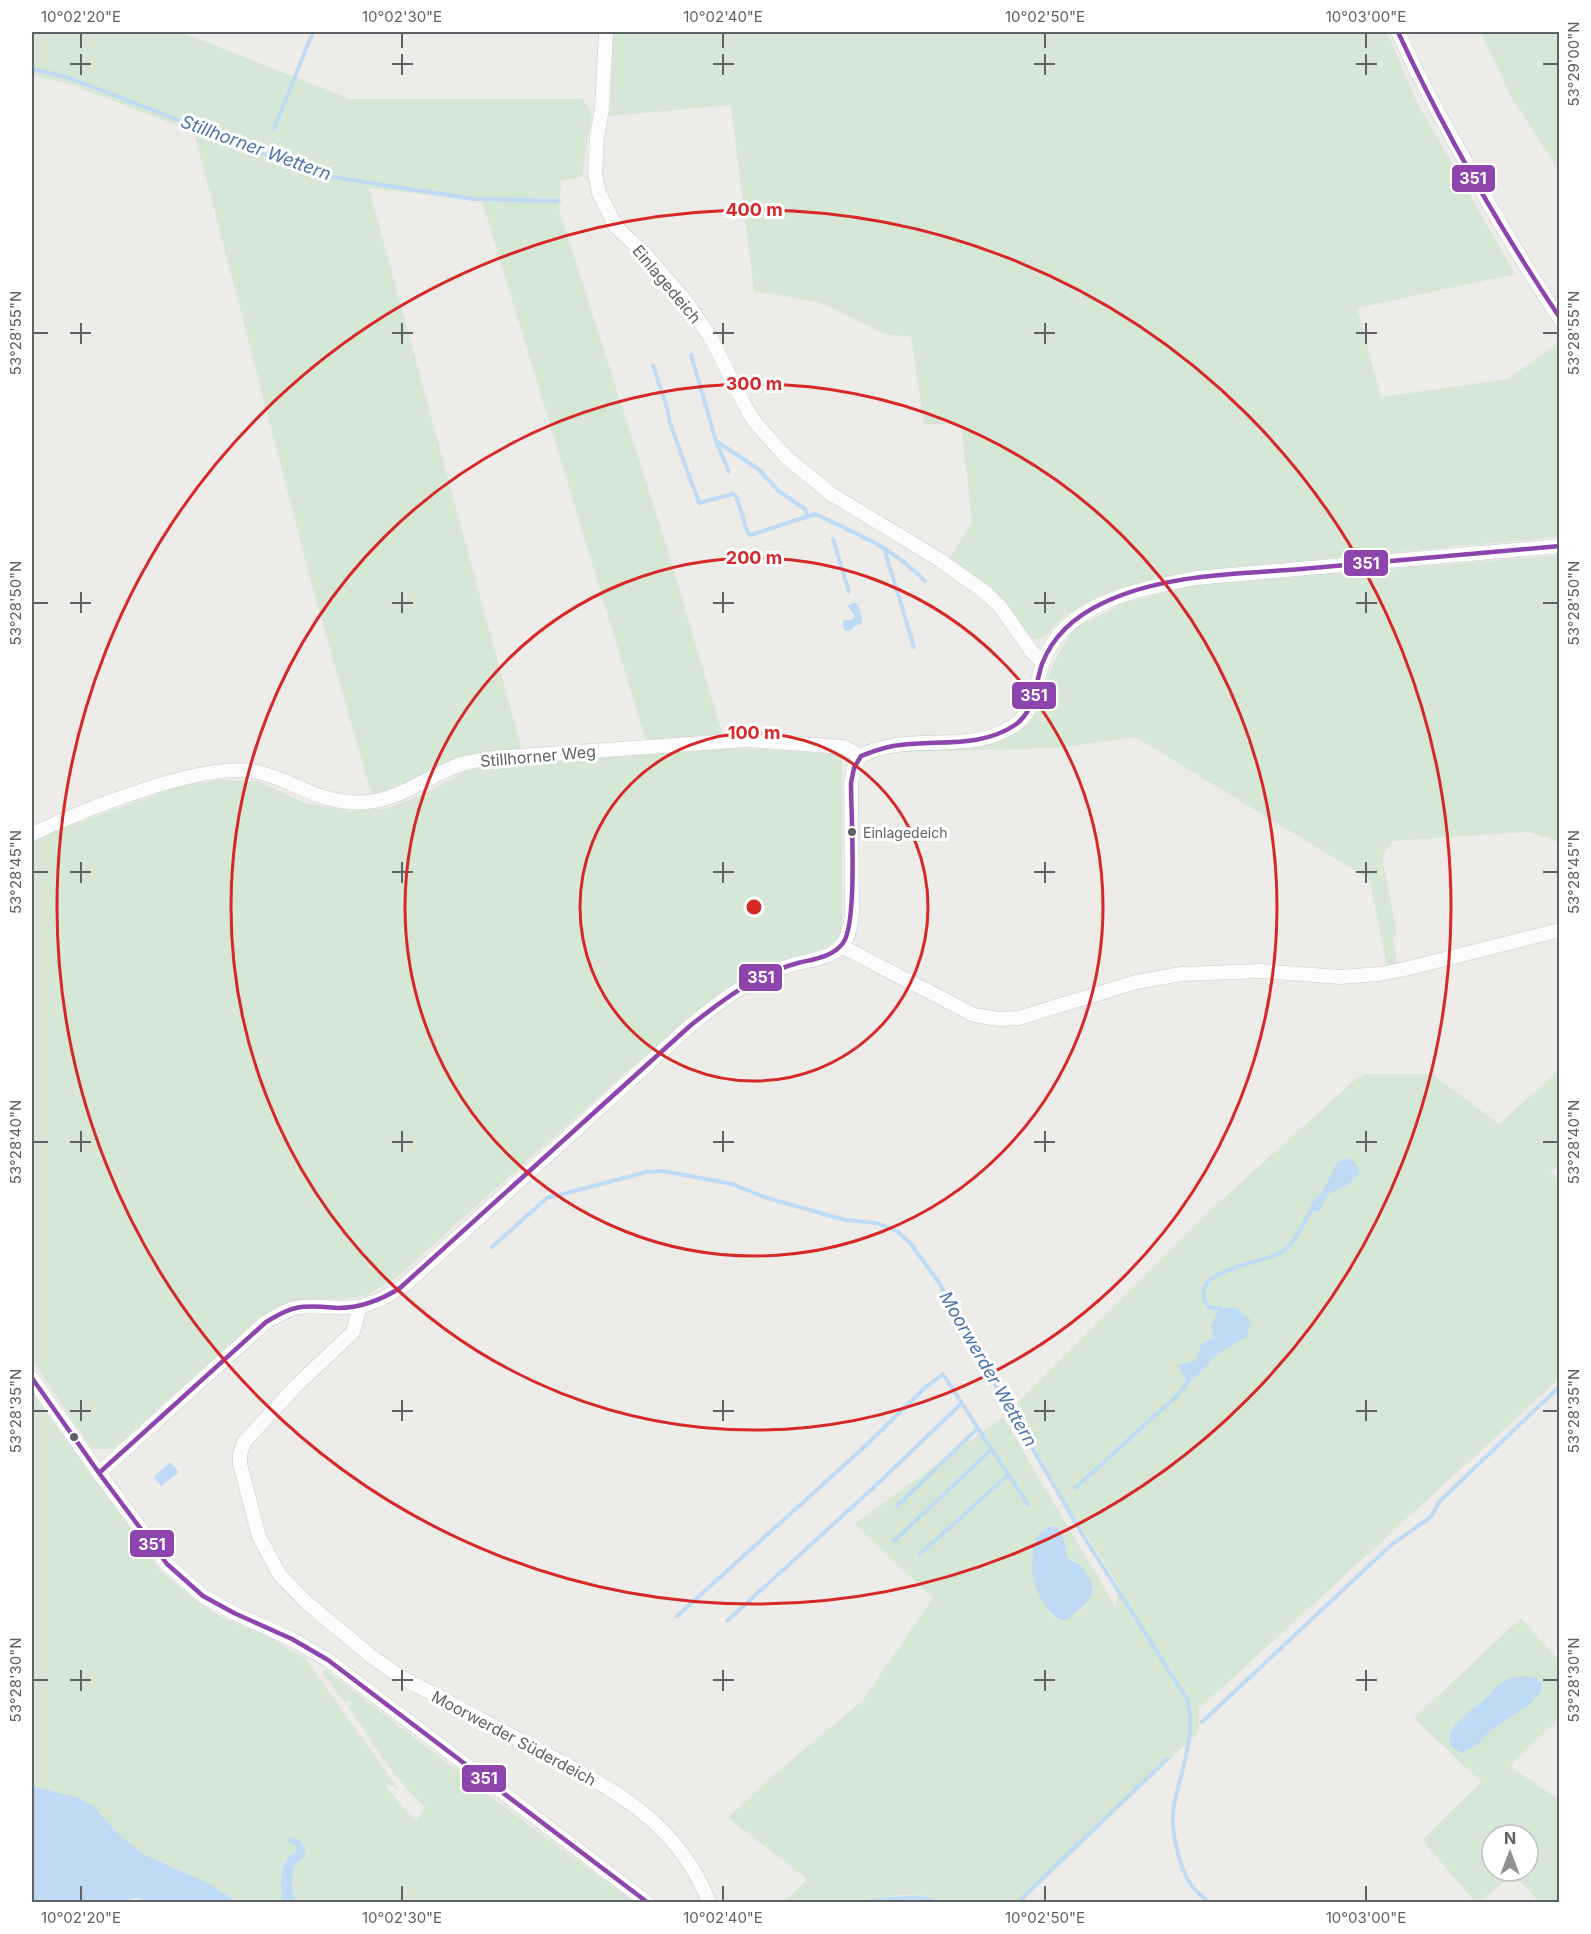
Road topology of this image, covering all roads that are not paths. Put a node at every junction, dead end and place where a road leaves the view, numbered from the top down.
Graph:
1 (606, 32) edge
2 (1398, 32) edge
3 (1560, 319) edge
4 (1560, 546) edge
5 (1043, 662) junction
6 (861, 756) junction
7 (32, 834) edge
8 (1560, 930) edge
9 (841, 946) junction
10 (360, 1306) junction
11 (32, 1378) edge
12 (99, 1473) junction
13 (647, 1902) edge
14 (709, 1902) edge

1 - 5 street, Einlagedeich
2 - 3 street
4 - 5 street
5 - 6 street
6 - 7 street, Stillhorner Weg
6 - 9 street
8 - 9 street
9 - 10 street
10 - 12 street
10 - 14 street, Moorwerder Süderdeich
11 - 12 street
12 - 13 street

